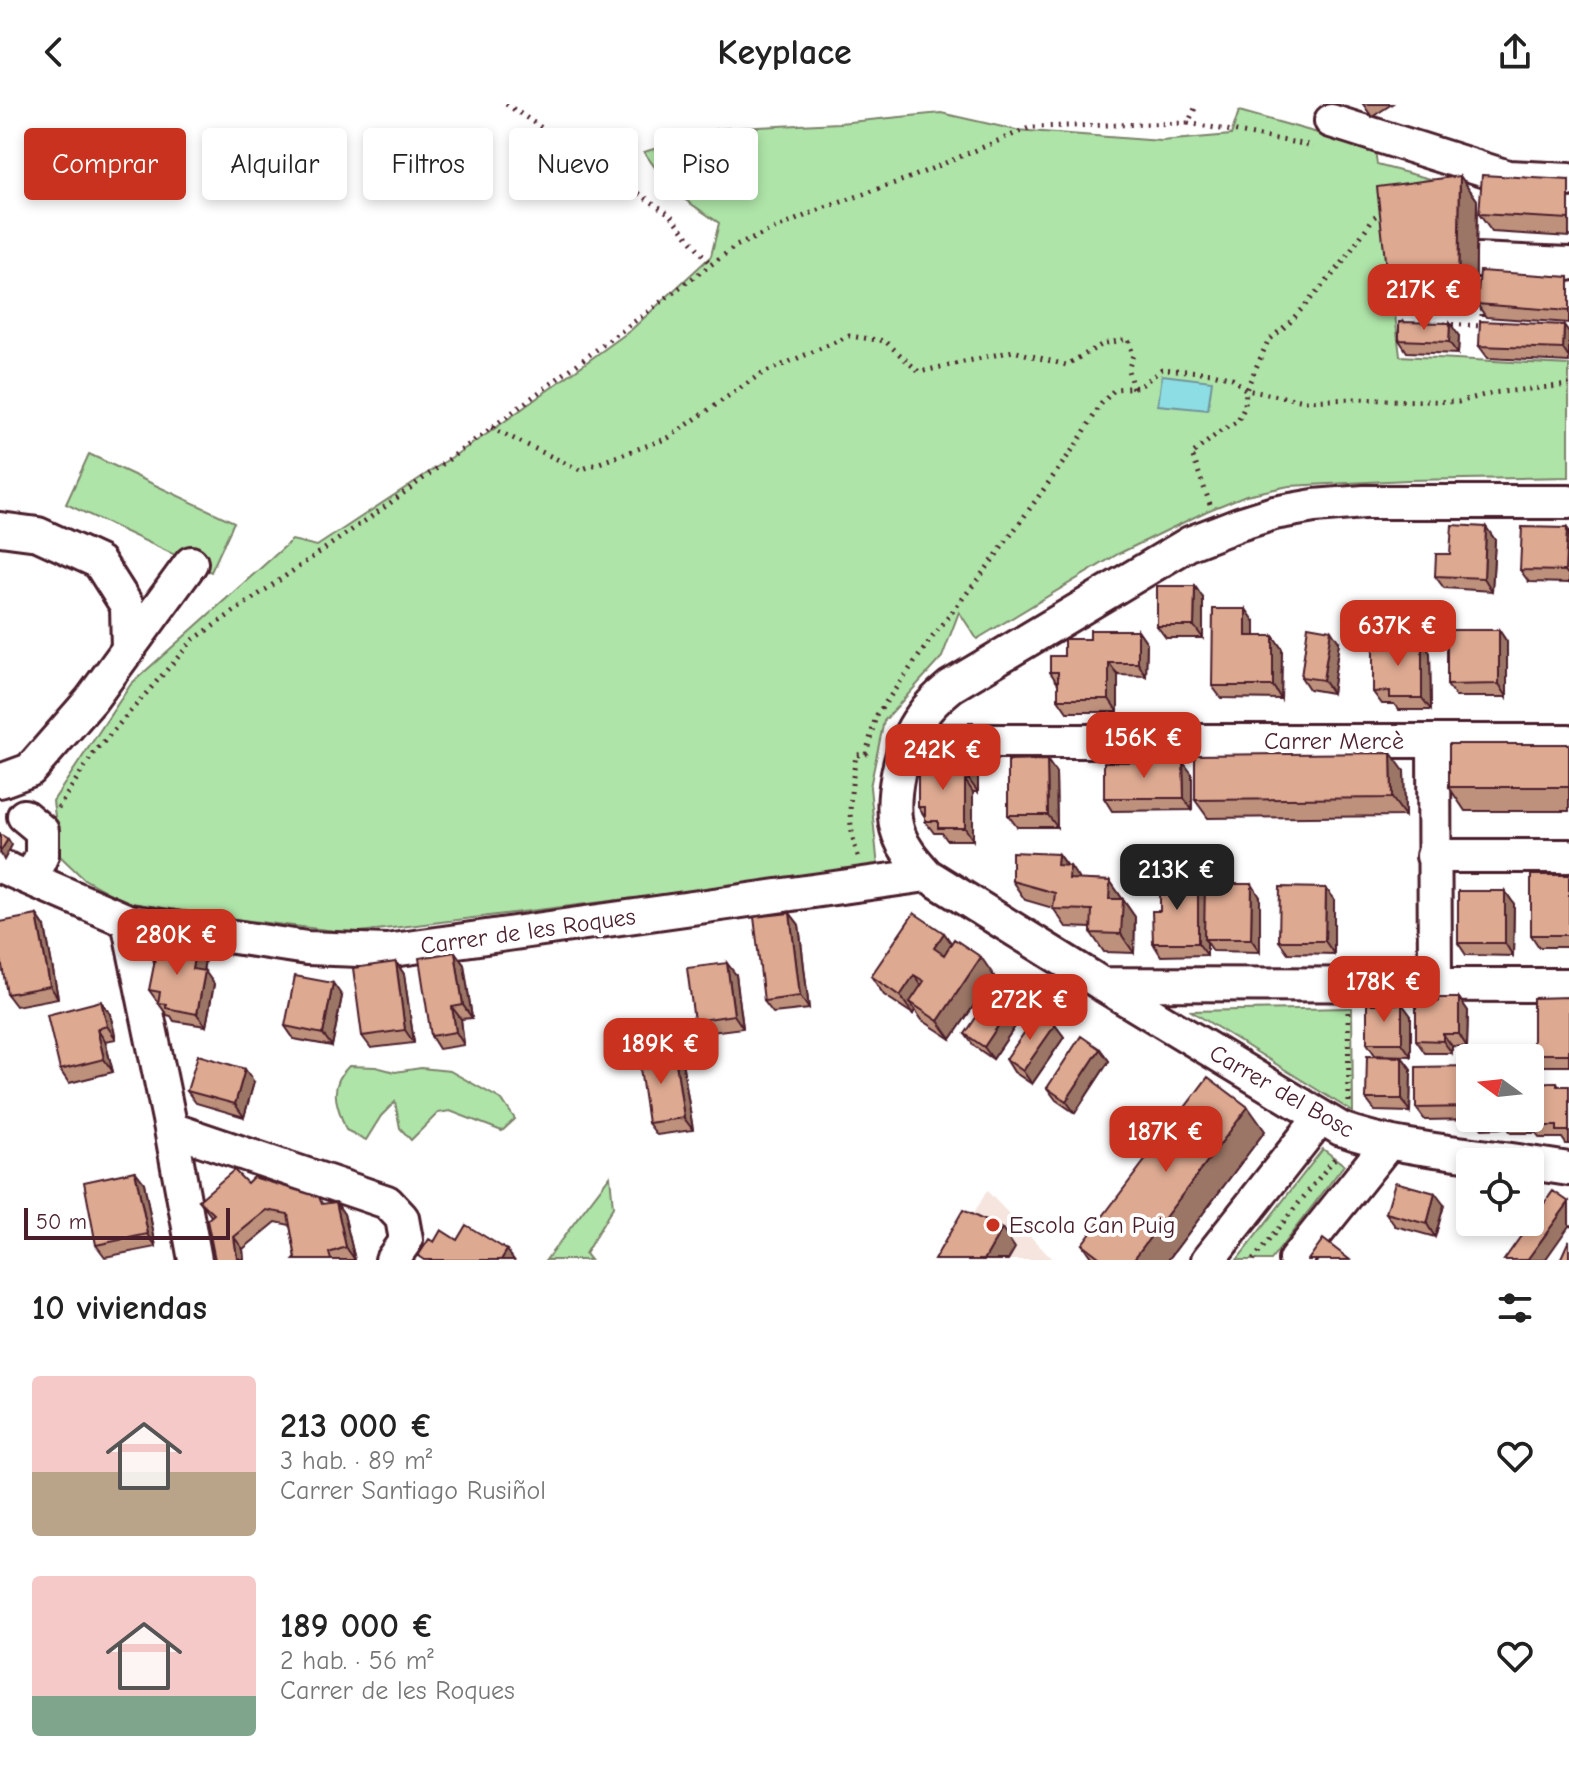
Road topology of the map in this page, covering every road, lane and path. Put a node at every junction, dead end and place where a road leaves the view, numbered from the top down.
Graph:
1 (506, 104) edge
2 (1197, 104) edge
3 (1188, 123) junction
4 (1329, 135) joint
5 (1569, 180) edge
6 (1389, 223) edge
7 (1476, 260) dead end
8 (1569, 264) edge
9 (711, 265) junction
10 (1396, 280) edge
11 (1402, 322) edge
12 (1482, 326) edge
13 (1496, 327) edge
14 (1569, 385) edge
15 (1133, 389) junction
16 (1246, 390) junction
17 (491, 428) junction
18 (1569, 502) edge
19 (0, 529) edge
20 (1221, 531) junction
21 (191, 563) dead end
22 (128, 650) junction
23 (1434, 741) junction
24 (1569, 741) edge
25 (904, 752) junction
26 (866, 754) junction
27 (0, 781) edge
28 (33, 824) joint
29 (1433, 856) junction
30 (1569, 856) edge
31 (0, 866) edge
32 (927, 875) junction
33 (31, 878) junction
34 (868, 883) junction
35 (128, 921) junction
36 (1102, 984) junction
37 (1435, 985) junction
38 (1569, 985) edge
39 (1320, 1118) junction
40 (171, 1129) junction
41 (1389, 1142) junction
42 (1456, 1152) edge
43 (1544, 1165) edge
44 (1569, 1169) edge
45 (1569, 1243) edge
46 (195, 1260) edge
47 (392, 1260) edge
48 (1208, 1260) edge
49 (1295, 1260) edge
50 (1556, 1260) edge

1 - 9 path
2 - 3 path
3 - 4 path
3 - 9 path
4 - 5 street
6 - 16 path
7 - 8 street
9 - 17 path
10 - 11 path
12 - 13 path
14 - 16 path
15 - 16 path
15 - 17 path
15 - 26 path
16 - 20 path
17 - 28 path
18 - 20 street
19 - 22 street
20 - 25 street
21 - 22 street
22 - 27 street
23 - 24 street, Carrer Mercè
23 - 25 street, Carrer Mercè
23 - 29 street
25 - 26 path
25 - 32 street
26 - 34 path
28 - 33 street
29 - 30 street
29 - 37 street
31 - 33 street, Carrer de les Roques
32 - 34 street, Carrer de les Roques
32 - 36 street, Carrer del Bosc
33 - 35 street, Carrer de les Roques
34 - 35 street, Carrer de les Roques
35 - 40 street
36 - 37 street
36 - 39 street, Carrer del Bosc
37 - 38 street
39 - 41 street, Carrer del Bosc
39 - 48 street
40 - 46 street
40 - 47 street
41 - 42 street, Carrer del Bosc
41 - 49 street
43 - 44 street, Carrer del Bosc
45 - 50 street

